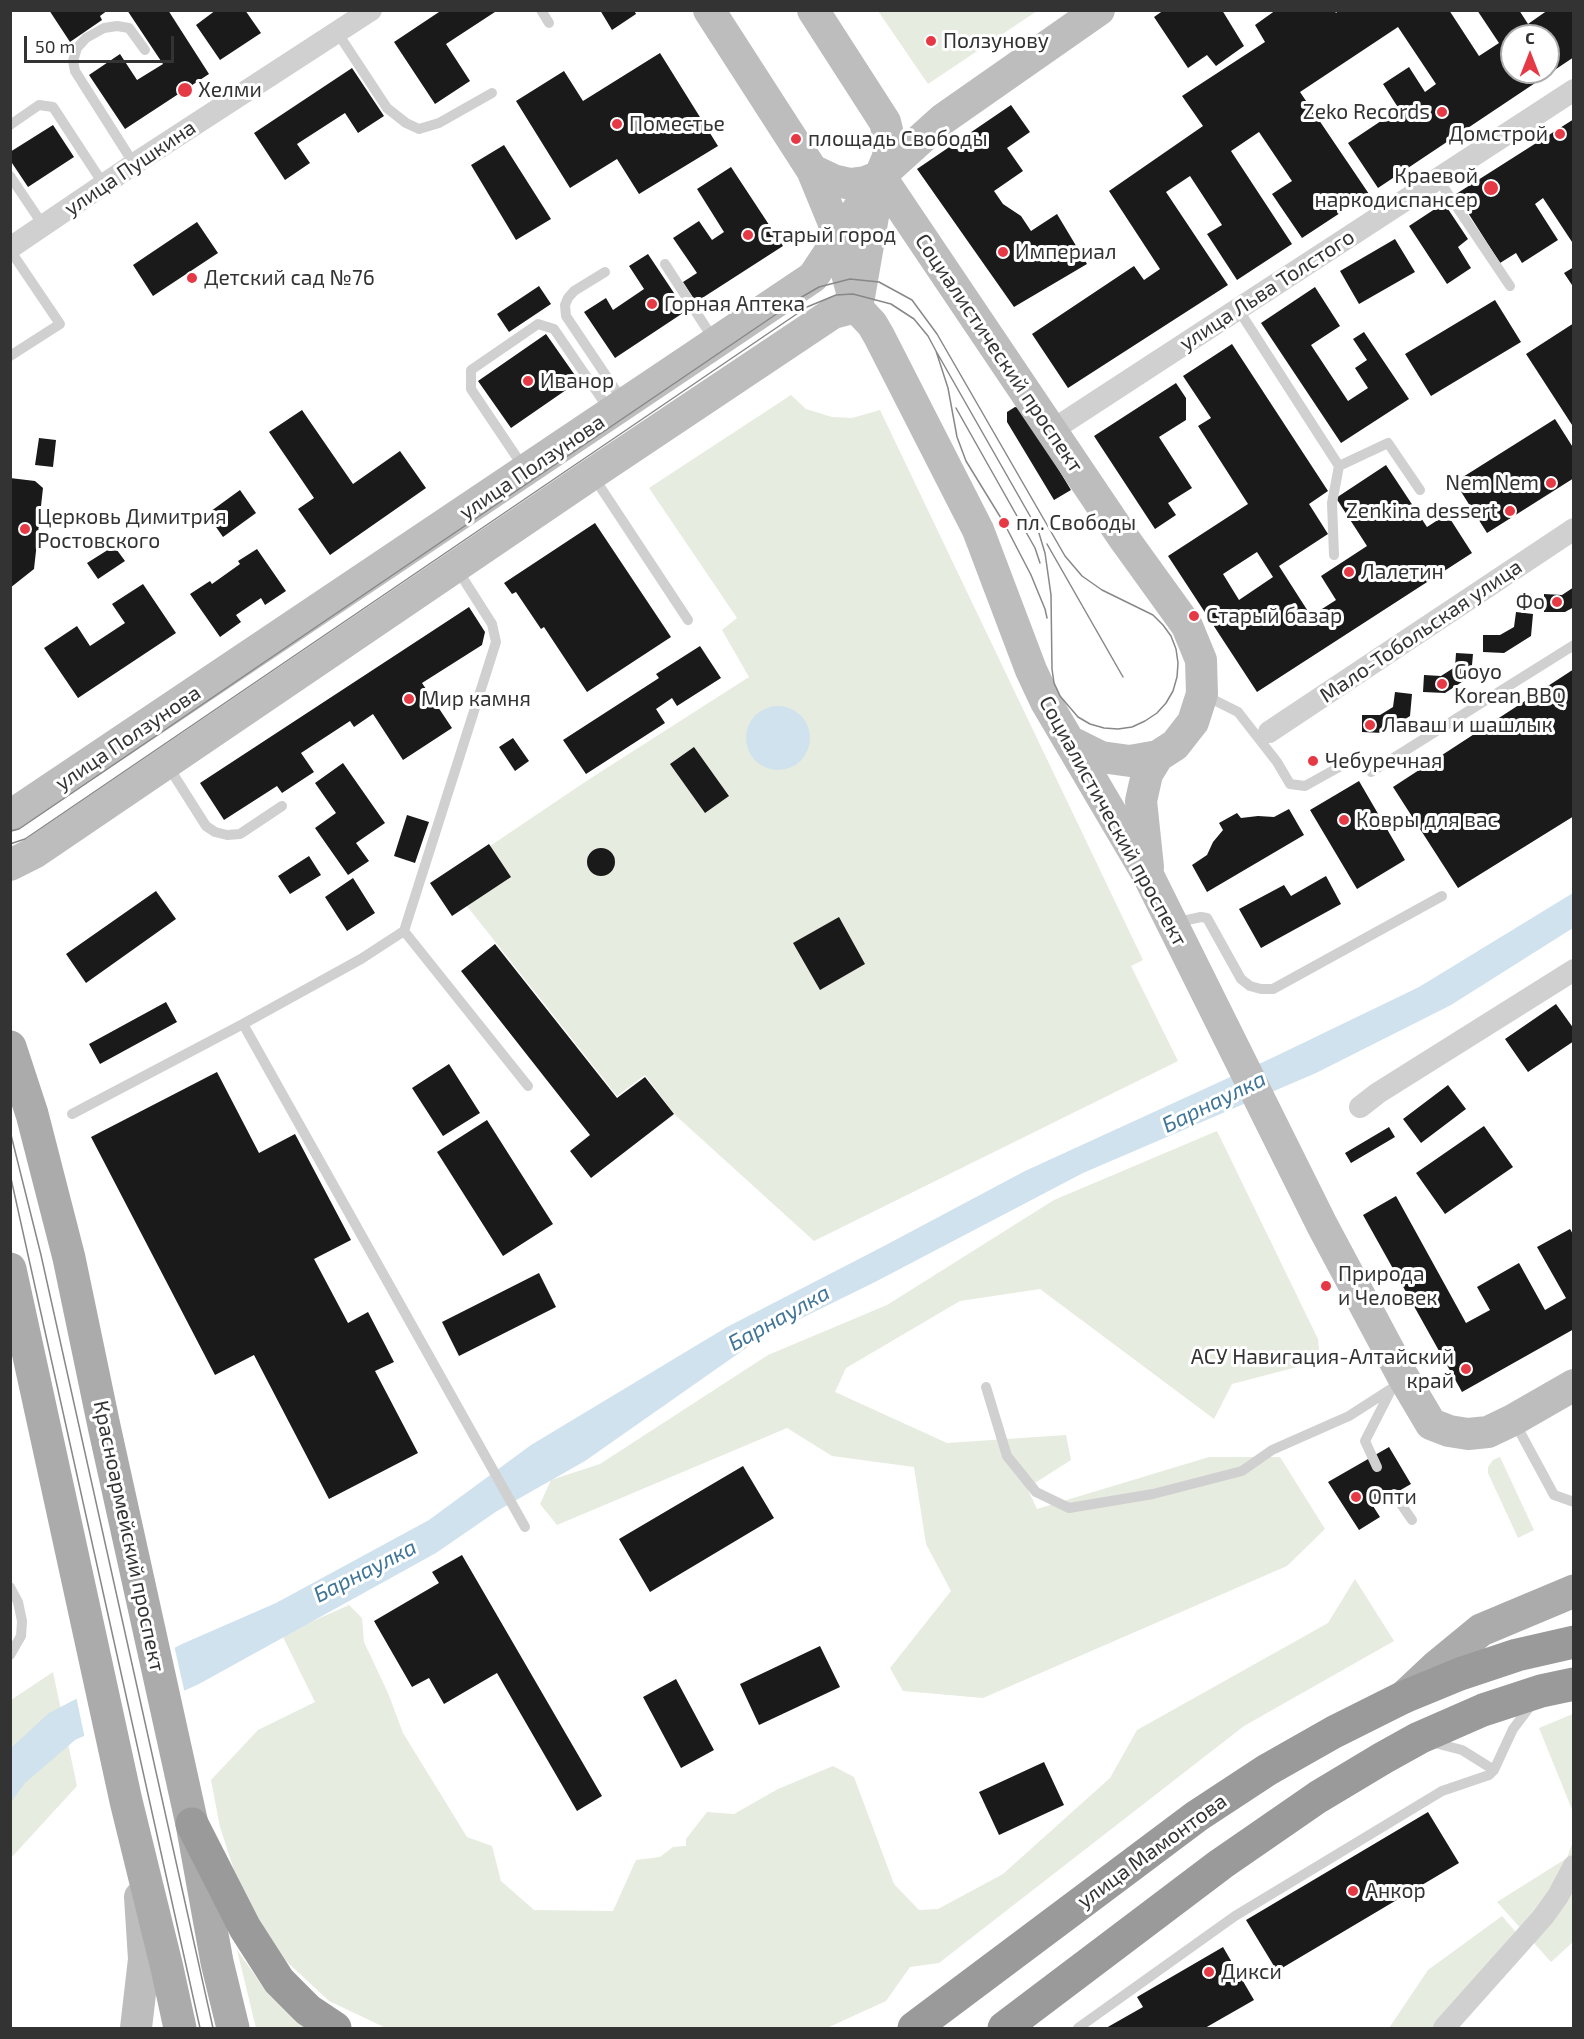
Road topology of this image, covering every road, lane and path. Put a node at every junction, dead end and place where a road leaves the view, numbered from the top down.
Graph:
1 (371, 10) edge
2 (541, 10) edge
3 (709, 10) edge
4 (813, 10) edge
5 (1099, 10) edge
6 (549, 23) dead end
7 (337, 32) junction
8 (145, 50) dead end
9 (1574, 90) edge
10 (492, 93) dead end
11 (10, 125) edge
12 (134, 164) junction
13 (812, 170) junction
14 (10, 176) edge
15 (880, 176) junction
16 (1438, 179) junction
17 (104, 185) junction
18 (44, 225) junction
19 (838, 240) junction
20 (10, 249) edge
21 (665, 264) dead end
22 (605, 272) dead end
23 (1510, 286) dead end
24 (1239, 309) junction
25 (854, 315) junction
26 (716, 342) junction
27 (10, 356) edge
28 (618, 408) junction
29 (1051, 431) junction
30 (1339, 466) junction
31 (526, 471) junction
32 (592, 474) junction
33 (1420, 490) dead end
34 (1574, 529) edge
35 (1334, 555) dead end
36 (455, 566) junction
37 (688, 620) dead end
38 (1574, 645) edge
39 (1202, 694) junction
40 (1269, 732) dead end
41 (1069, 741) junction
42 (1158, 756) junction
43 (167, 763) junction
44 (282, 806) dead end
45 (10, 816) edge
46 (10, 865) edge
47 (1149, 877) junction
48 (1442, 896) dead end
49 (1173, 927) junction
50 (404, 931) junction
51 (1574, 970) edge
52 (243, 1024) junction
53 (10, 1047) edge
54 (528, 1086) dead end
55 (1360, 1107) dead end
56 (72, 1114) dead end
57 (10, 1269) edge
58 (1396, 1382) junction
59 (1574, 1385) edge
60 (986, 1387) dead end
61 (1513, 1420) junction
62 (1377, 1467) dead end
63 (1394, 1494) dead end
64 (1574, 1502) edge
65 (1412, 1520) dead end
66 (525, 1527) dead end
67 (10, 1587) edge
68 (1574, 1591) edge
69 (1574, 1642) edge
70 (10, 1655) edge
71 (1574, 1684) edge
72 (1541, 1691) junction
73 (1404, 1697) junction
74 (1419, 1738) junction
75 (1494, 1770) junction
76 (192, 1824) junction
77 (137, 1852) junction
78 (1574, 1866) edge
79 (1099, 1956) junction
80 (951, 1999) junction
81 (136, 2028) edge
82 (180, 2028) edge
83 (233, 2028) edge
84 (335, 2028) edge
85 (891, 2028) edge
86 (914, 2028) edge
87 (1004, 2028) edge
88 (1034, 2028) edge
89 (1078, 2028) edge
90 (1444, 2028) edge

1 - 7 street, улица Пушкина
2 - 6 lane
3 - 13 street, Социалистический проспект
4 - 15 street
5 - 15 street, улица Ползунова
7 - 10 lane
7 - 12 street, улица Пушкина
8 - 12 lane
9 - 16 street, улица Льва Толстого
11 - 17 lane
12 - 17 street, улица Пушкина
13 - 15 street
13 - 19 street, Социалистический проспект
14 - 18 lane
15 - 19 street, улица Ползунова
15 - 25 street
15 - 29 street, Социалистический проспект
16 - 23 lane
16 - 24 street, улица Льва Толстого
17 - 18 street, улица Пушкина
18 - 20 street, улица Пушкина
19 - 25 street, Социалистический проспект
19 - 26 street, улица Ползунова
20 - 27 lane
21 - 26 lane
22 - 28 lane
24 - 29 street, улица Льва Толстого
24 - 30 lane
25 - 32 street, улица Ползунова
25 - 41 street, Социалистический проспект
26 - 28 street, улица Ползунова
28 - 31 street, улица Ползунова
28 - 31 lane
29 - 39 street, Социалистический проспект
30 - 33 lane
30 - 35 lane
31 - 45 street, улица Ползунова
32 - 36 street, улица Ползунова
32 - 37 lane
34 - 40 street, Мало-Тобольская улица
36 - 43 street, улица Ползунова
36 - 50 lane
38 - 39 lane
39 - 42 street, Социалистический проспект
41 - 42 street
41 - 47 street, Социалистический проспект
42 - 47 street
43 - 44 lane
43 - 46 street, улица Ползунова
47 - 49 street, Социалистический проспект
48 - 49 lane
49 - 58 street, Социалистический проспект
50 - 52 lane
50 - 54 lane
51 - 55 street
52 - 56 lane
52 - 66 lane
53 - 76 main road, Красноармейский проспект
57 - 77 main road
58 - 60 lane
58 - 61 street, Социалистический проспект
58 - 62 lane
59 - 61 street, Социалистический проспект
61 - 64 lane
63 - 65 lane
67 - 70 lane
68 - 73 main road
69 - 73 highway, улица Мамонтова
71 - 72 highway
72 - 74 highway
72 - 75 lane
73 - 80 highway, улица Мамонтова
74 - 75 lane
74 - 79 highway
75 - 89 lane
76 - 83 main road, Красноармейский проспект
76 - 84 highway
77 - 81 street
77 - 82 main road
78 - 90 street
79 - 87 highway
79 - 88 highway
80 - 85 highway
80 - 86 highway, улица Мамонтова

